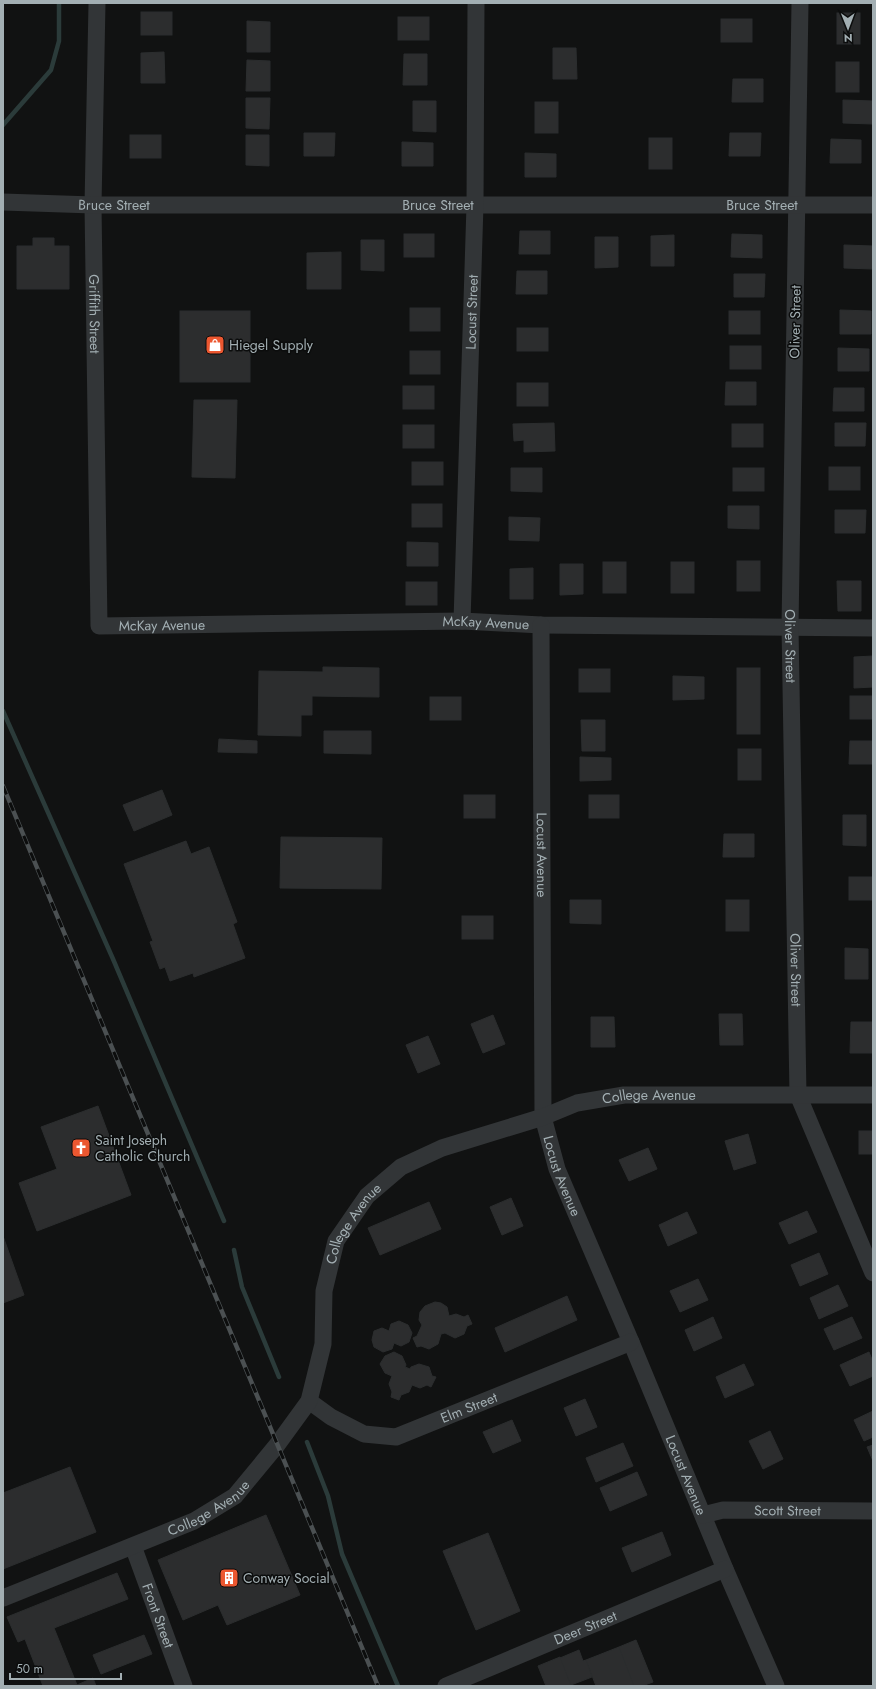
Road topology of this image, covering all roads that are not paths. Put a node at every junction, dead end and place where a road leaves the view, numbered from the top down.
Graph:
1 (97, 3) edge
2 (476, 3) edge
3 (800, 3) edge
4 (3, 202) edge
5 (93, 205) junction
6 (475, 205) junction
7 (798, 205) junction
8 (873, 205) edge
9 (462, 621) junction
10 (541, 625) junction
11 (99, 626) joint
12 (790, 627) junction
13 (873, 628) edge
14 (798, 1095) junction
15 (873, 1096) edge
16 (543, 1117) junction
17 (873, 1273) edge
18 (632, 1342) junction
19 (309, 1402) junction
20 (873, 1511) edge
21 (703, 1515) junction
22 (133, 1546) junction
23 (725, 1569) junction
24 (3, 1598) edge
25 (184, 1686) edge
26 (446, 1686) edge
27 (776, 1686) edge

1 - 5 street, Griffith Street
2 - 6 street, Locust Street
3 - 7 street, Oliver Street
4 - 5 street, Bruce Street
5 - 6 street, Bruce Street
5 - 11 street, Griffith Street
6 - 7 street, Bruce Street
6 - 9 street, Locust Street
7 - 8 street, Bruce Street
7 - 12 street, Oliver Street
9 - 10 street, McKay Avenue
9 - 11 street, McKay Avenue
10 - 12 street, McKay Avenue
10 - 16 street, Locust Avenue
12 - 13 street, McKay Avenue
12 - 14 street, Oliver Street
14 - 15 street, College Avenue
14 - 16 street, College Avenue
14 - 17 street, Oliver Street
16 - 18 street, Locust Avenue
16 - 19 street, College Avenue
18 - 19 street, Elm Street
18 - 21 street, Locust Avenue
19 - 22 street, College Avenue
20 - 21 street, Scott Street
21 - 23 street, Locust Avenue
22 - 24 street, College Avenue
22 - 25 street, Front Street
23 - 26 street, Deer Street
23 - 27 street, Locust Avenue

